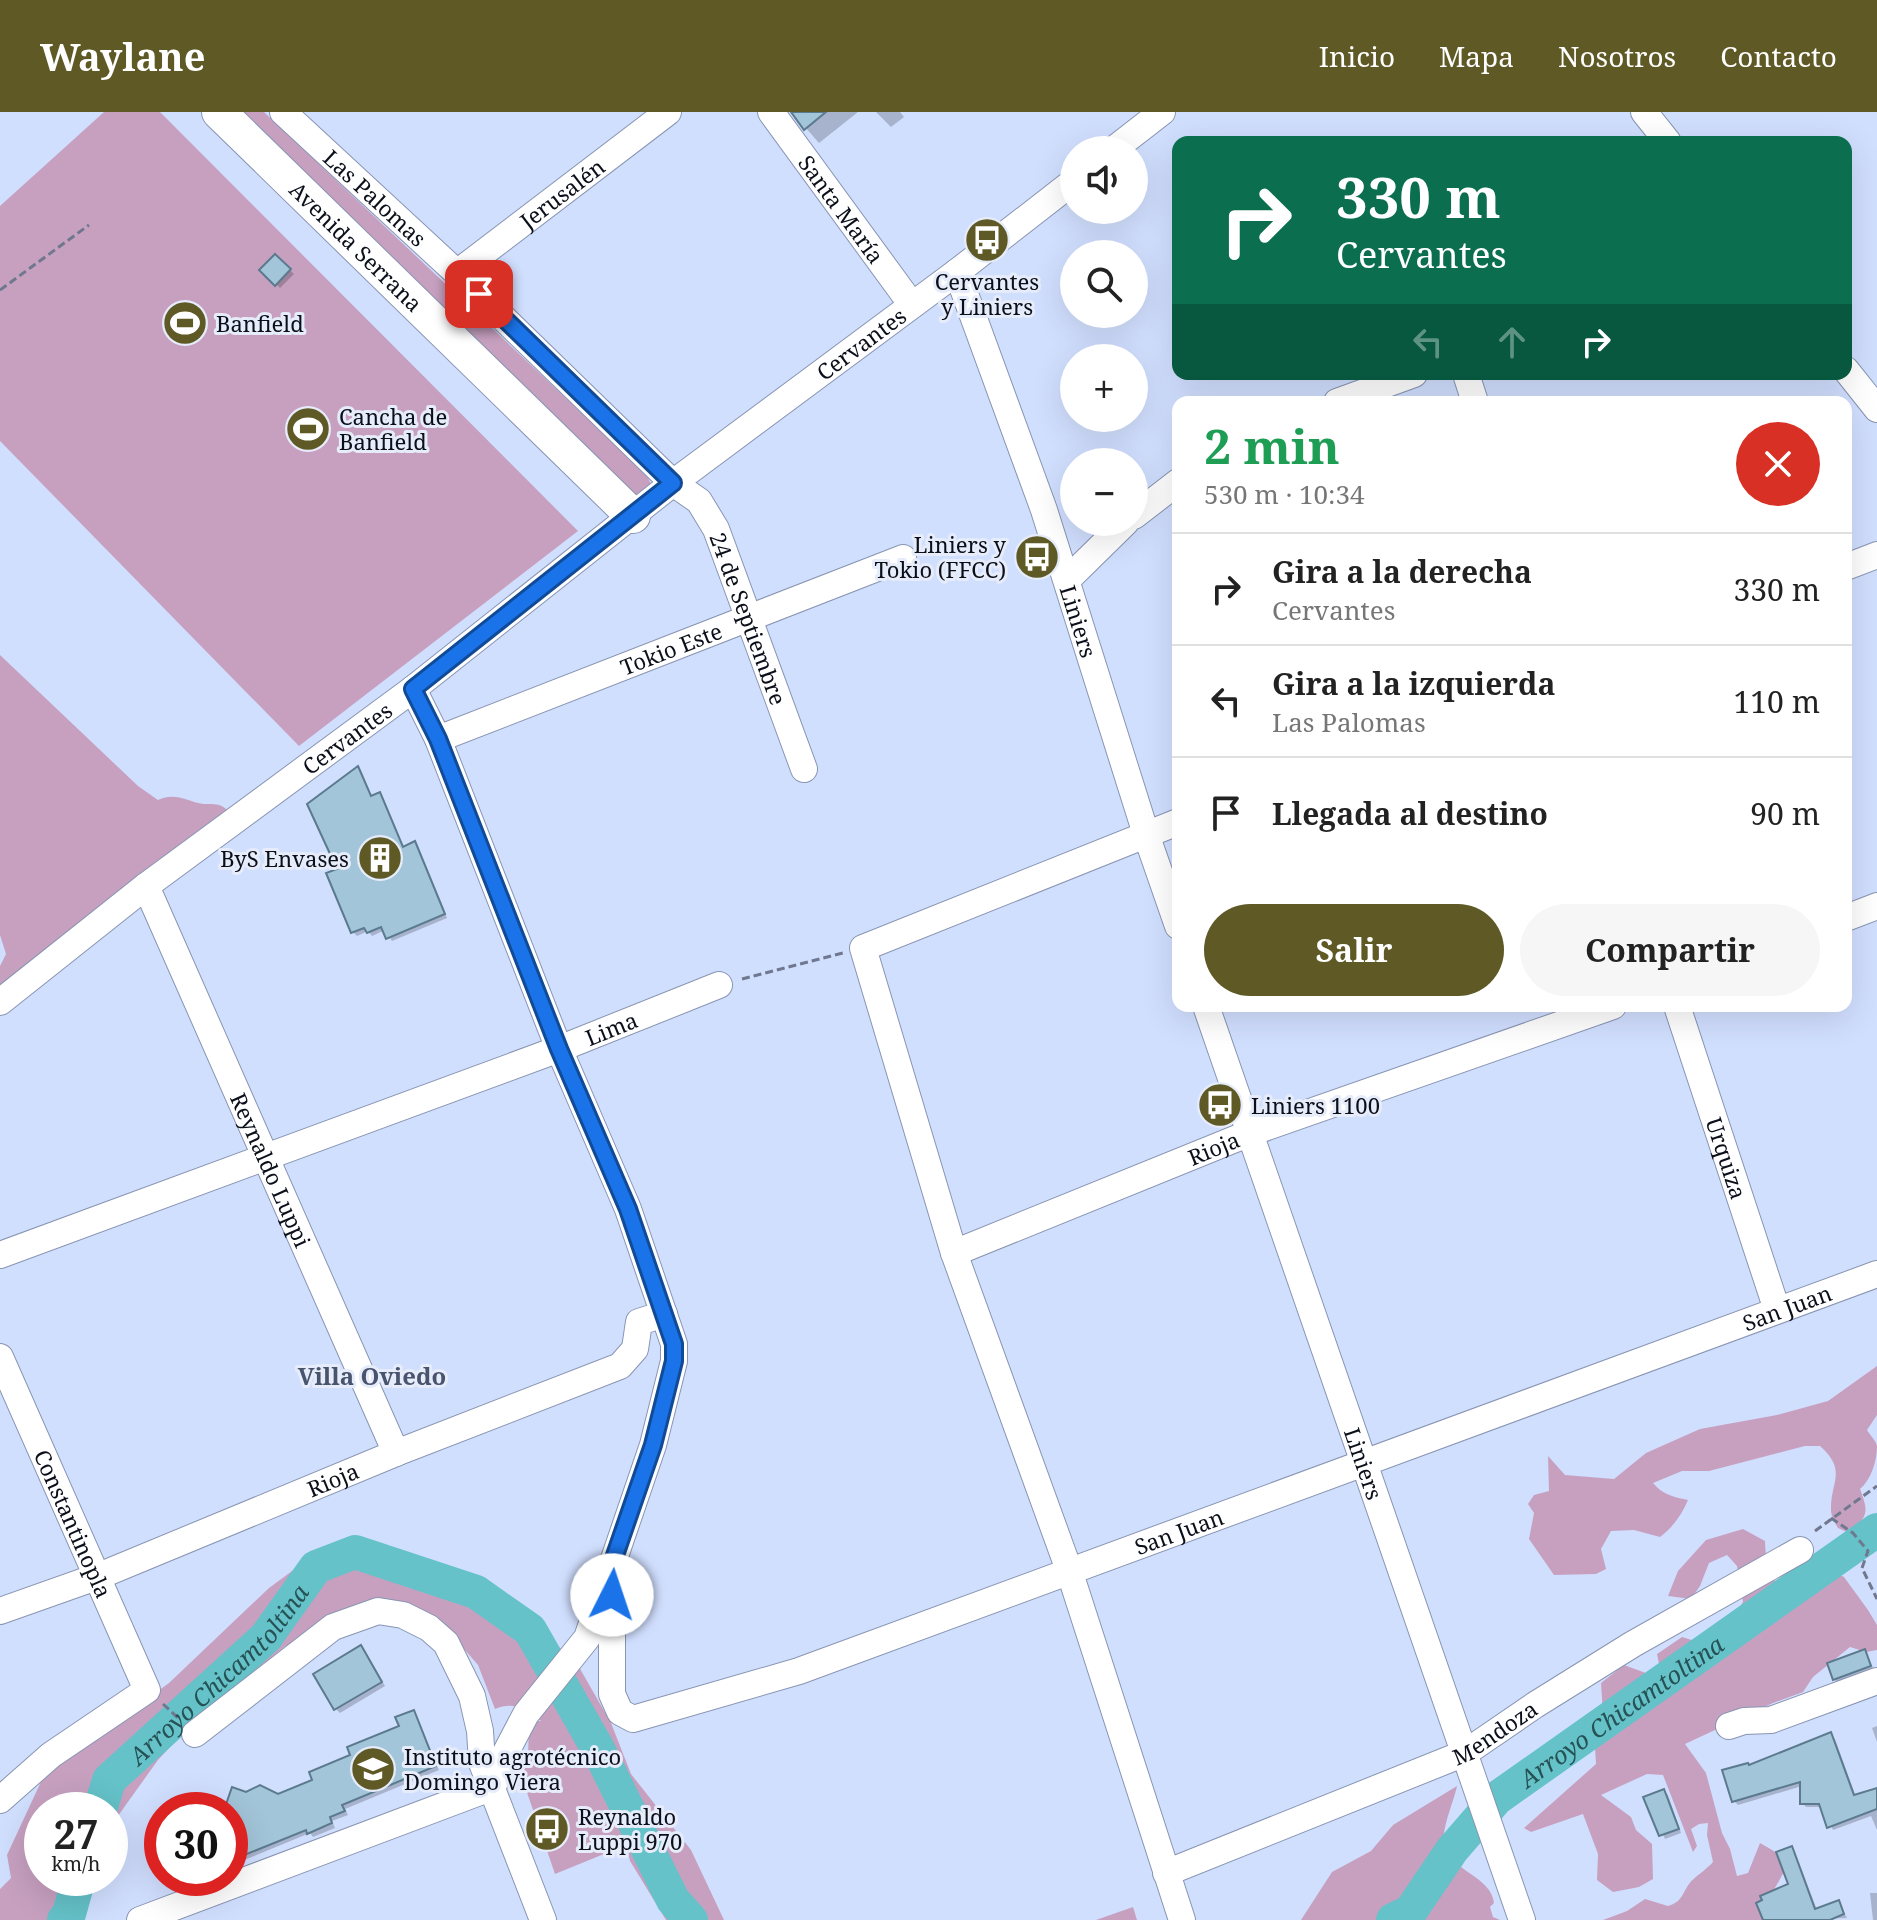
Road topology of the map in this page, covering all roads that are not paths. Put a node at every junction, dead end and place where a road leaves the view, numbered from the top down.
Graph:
1 (219, 112) edge
2 (283, 112) edge
3 (668, 112) edge
4 (771, 112) edge
5 (1162, 112) edge
6 (1644, 112) edge
7 (1131, 136) edge
8 (1663, 136) edge
9 (1060, 192) edge
10 (957, 272) junction
11 (457, 273) junction
12 (912, 305) junction
13 (1852, 377) edge
14 (1398, 380) edge
15 (1354, 396) edge
16 (1876, 405) edge
17 (673, 483) junction
18 (1172, 487) edge
19 (1148, 505) edge
20 (633, 516) junction
21 (1112, 536) edge
22 (1877, 555) edge
23 (903, 558) dead end
24 (1852, 565) edge
25 (1067, 580) junction
26 (749, 618) junction
27 (413, 689) junction
28 (438, 739) junction
29 (804, 769) dead end
30 (1172, 824) edge
31 (1146, 834) junction
32 (146, 886) junction
33 (1877, 906) edge
34 (1172, 909) edge
35 (1852, 916) edge
36 (719, 985) road end
37 (0, 1002) edge
38 (1208, 1012) edge
39 (1596, 1012) edge
40 (1679, 1012) edge
41 (559, 1049) junction
42 (1250, 1133) junction
43 (266, 1155) junction
44 (954, 1253) junction
45 (0, 1255) edge
46 (1877, 1274) edge
47 (1777, 1310) junction
48 (652, 1318) junction
49 (0, 1357) edge
50 (396, 1453) junction
51 (1365, 1464) junction
52 (1800, 1550) road end
53 (612, 1564) junction
54 (1069, 1570) junction
55 (99, 1576) junction
56 (0, 1611) edge
57 (1877, 1681) edge
58 (1729, 1726) dead end
59 (195, 1734) road end
60 (1469, 1765) junction
61 (493, 1787) junction
62 (0, 1800) edge
63 (1166, 1873) junction
64 (198, 1910) edge
65 (140, 1920) edge
66 (543, 1920) edge
67 (1182, 1920) edge
68 (1522, 1920) edge

1 - 20 main road, Avenida Serrana
2 - 11 street, Las Palomas
3 - 11 street, Jerusalén
4 - 12 street, Santa María
5 - 7 street
6 - 8 street
9 - 10 street, Cervantes
10 - 12 street, Cervantes
10 - 25 street, Liniers
11 - 17 street, Las Palomas
12 - 17 street, Cervantes
13 - 16 street
14 - 15 street
17 - 20 street, Cervantes
17 - 26 street, 24 de Septiembre
18 - 19 street
20 - 27 street, Cervantes
21 - 25 street
22 - 24 street
23 - 26 street, Tokio Este
25 - 31 street, Liniers
26 - 28 street, Tokio Este
26 - 29 street, 24 de Septiembre
27 - 28 street
27 - 32 street, Cervantes
28 - 41 street
30 - 31 street
31 - 34 street, Liniers
31 - 44 street
32 - 37 street, Cervantes
32 - 43 street, Reynaldo Luppi
33 - 35 street
36 - 41 street, Lima
38 - 42 street, Liniers
39 - 42 street, Rioja
40 - 47 street, Urquiza
41 - 43 street, Lima
41 - 48 street
42 - 44 street, Rioja
42 - 51 street, Liniers
43 - 45 street, Lima
43 - 50 street, Reynaldo Luppi
44 - 54 street
46 - 47 street, San Juan
47 - 51 street, San Juan
48 - 50 street, Rioja
48 - 53 street
49 - 55 street, Constantinopla
50 - 55 street, Rioja
51 - 54 street, San Juan
51 - 60 street, Liniers
52 - 60 street, Mendoza
53 - 54 street, San Juan
53 - 61 street
54 - 63 street
55 - 56 street, Rioja
55 - 62 street, Constantinopla
57 - 58 street
59 - 61 street
60 - 63 street, Mendoza
60 - 68 street, Liniers
61 - 64 street
61 - 66 street
63 - 67 street
64 - 65 street

